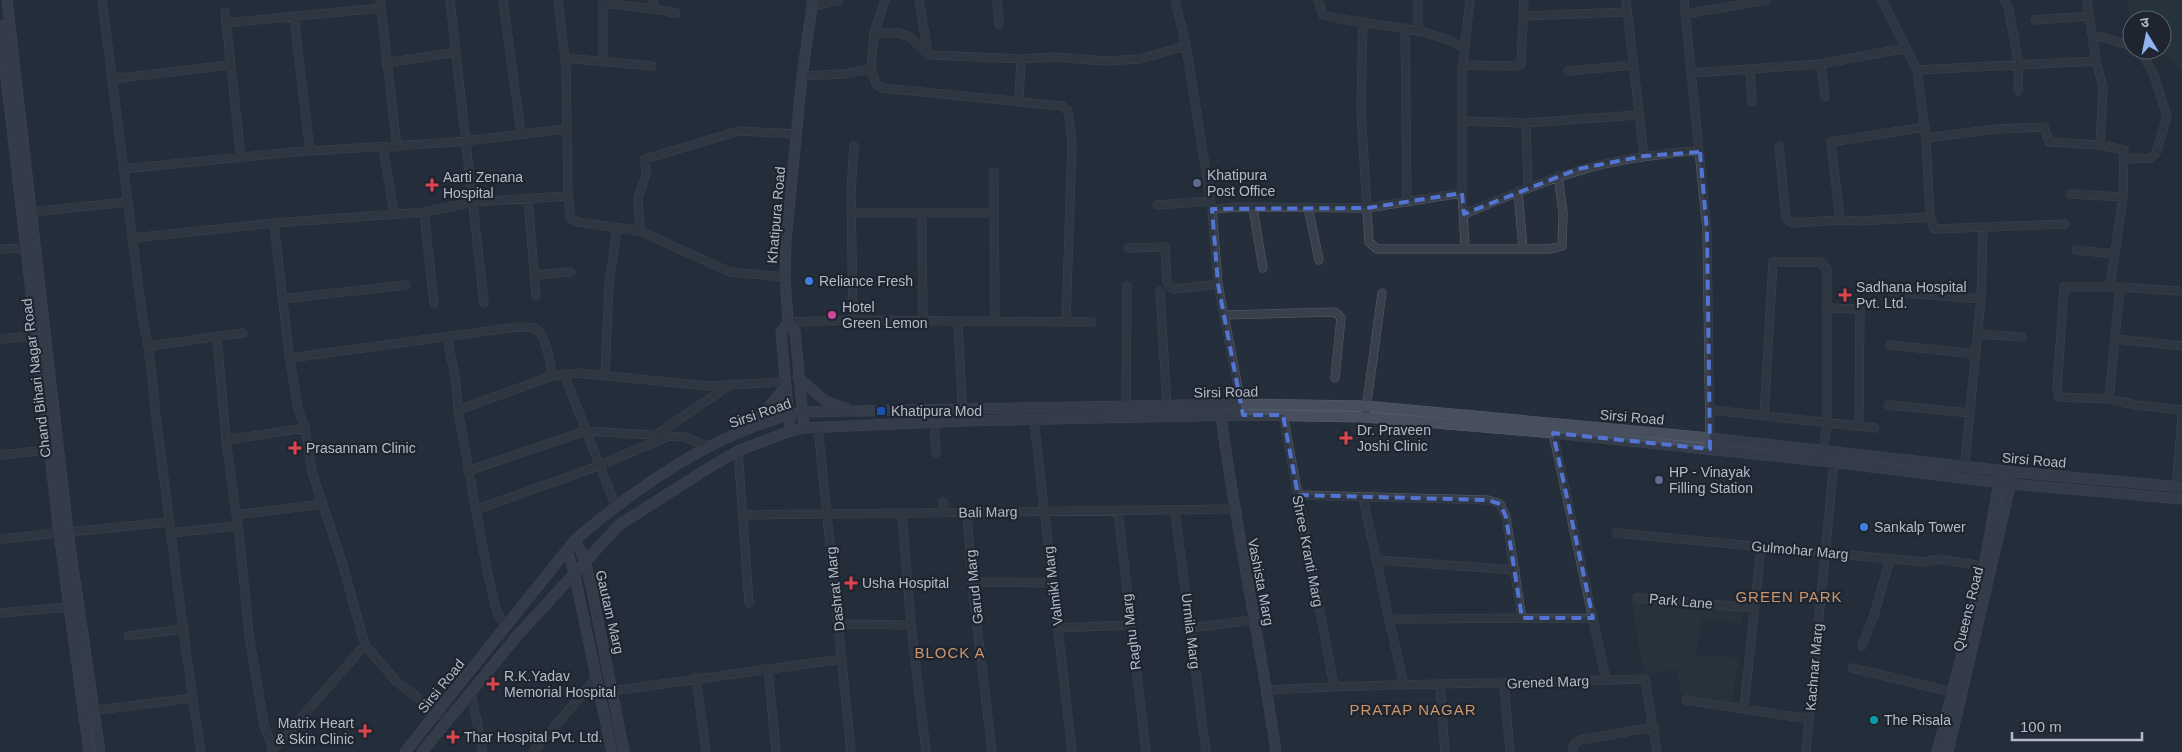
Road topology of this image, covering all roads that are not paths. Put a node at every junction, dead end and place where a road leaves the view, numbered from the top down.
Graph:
1 (8, 0) edge
2 (102, 0) edge
3 (450, 0) edge
4 (503, 0) edge
5 (558, 0) edge
6 (654, 0) edge
7 (839, 0) edge
8 (885, 0) edge
9 (919, 0) edge
10 (997, 0) edge
11 (1175, 0) edge
12 (1318, 0) edge
13 (1418, 0) edge
14 (1470, 0) edge
15 (1524, 0) edge
16 (1626, 0) edge
17 (1684, 0) edge
18 (1767, 0) edge
19 (1882, 0) edge
20 (2004, 0) edge
21 (2087, 0) edge
22 (603, 1) edge
23 (1740, 2) edge
24 (813, 3) edge
25 (381, 4) edge
26 (653, 9) junction
27 (225, 12) dead end
28 (1627, 12) junction
29 (676, 13) dead end
30 (1685, 14) junction
31 (1523, 16) junction
32 (2089, 16) junction
33 (294, 17) junction
34 (2034, 20) dead end
35 (1363, 22) junction
36 (226, 23) junction
37 (0, 24) edge
38 (999, 24) dead end
39 (1405, 28) junction
40 (1418, 31) junction
41 (874, 33) junction
42 (2094, 35) junction
43 (2122, 43) edge
44 (1186, 46) junction
45 (1463, 47) junction
46 (1906, 48) junction
47 (456, 52) junction
48 (929, 55) junction
49 (564, 58) junction
50 (1021, 59) junction
51 (2145, 60) edge
52 (2096, 61) junction
53 (603, 62) junction
54 (386, 63) junction
55 (1821, 64) junction
56 (2019, 64) junction
57 (230, 65) junction
58 (1462, 65) junction
59 (1634, 65) junction
60 (652, 66) dead end
61 (871, 69) junction
62 (1750, 70) junction
63 (1917, 70) junction
64 (1568, 71) dead end
65 (1693, 73) junction
66 (802, 76) junction
67 (111, 79) junction
68 (2018, 91) dead end
69 (1825, 97) dead end
70 (1019, 101) junction
71 (1752, 102) dead end
72 (1638, 115) junction
73 (1463, 121) junction
74 (1526, 123) junction
75 (1925, 127) junction
76 (566, 129) junction
77 (521, 133) junction
78 (797, 134) junction
79 (1926, 138) junction
80 (465, 141) junction
81 (854, 146) dead end
82 (1779, 146) dead end
83 (2100, 146) junction
84 (397, 147) junction
85 (383, 148) junction
86 (310, 151) junction
87 (1700, 152) junction
88 (1644, 156) junction
89 (241, 158) junction
90 (2124, 159) junction
91 (122, 168) junction
92 (994, 172) dead end
93 (1558, 176) junction
94 (1528, 188) junction
95 (1518, 191) junction
96 (1462, 193) junction
97 (2070, 194) dead end
98 (568, 196) junction
99 (2123, 197) junction
100 (528, 198) junction
101 (127, 202) junction
102 (474, 202) junction
103 (1407, 202) junction
104 (1157, 205) dead end
105 (1211, 205) junction
106 (1308, 207) junction
107 (1253, 208) junction
108 (1367, 208) junction
109 (31, 212) junction
110 (424, 212) junction
111 (994, 212) junction
112 (851, 213) junction
113 (922, 213) junction
114 (394, 214) junction
115 (1464, 214) junction
116 (1930, 217) junction
117 (1840, 220) junction
118 (274, 223) junction
119 (2065, 224) dead end
120 (1983, 227) junction
121 (617, 228) junction
122 (640, 231) junction
123 (132, 238) junction
124 (1465, 247) junction
125 (0, 248) edge
126 (25, 248) junction
127 (1128, 248) dead end
128 (1523, 248) junction
129 (2076, 250) dead end
130 (2115, 254) junction
131 (1318, 260) dead end
132 (1263, 268) dead end
133 (571, 272) dead end
134 (534, 275) junction
135 (785, 277) junction
136 (1218, 284) junction
137 (406, 285) dead end
138 (1127, 286) dead end
139 (2110, 287) junction
140 (2120, 287) junction
141 (1160, 291) dead end
142 (2178, 291) dead end
143 (1892, 292) dead end
144 (1382, 293) dead end
145 (536, 296) dead end
146 (282, 299) junction
147 (1981, 299) junction
148 (484, 303) dead end
149 (434, 304) dead end
150 (1826, 308) junction
151 (1224, 316) junction
152 (852, 320) junction
153 (923, 321) junction
154 (958, 321) junction
155 (995, 321) junction
156 (788, 322) junction
157 (1066, 322) junction
158 (1092, 322) dead end
159 (243, 333) dead end
160 (1978, 334) junction
161 (35, 336) junction
162 (217, 336) junction
163 (447, 337) junction
164 (2022, 337) dead end
165 (0, 339) edge
166 (2116, 339) junction
167 (1890, 345) dead end
168 (149, 346) junction
169 (2182, 346) edge
170 (1976, 354) junction
171 (290, 358) junction
172 (564, 374) junction
173 (605, 375) junction
174 (552, 376) junction
175 (798, 377) junction
176 (1335, 378) dead end
177 (731, 384) junction
178 (785, 384) junction
179 (2109, 399) junction
180 (1241, 404) junction
181 (1888, 405) dead end
182 (1167, 407) junction
183 (1126, 408) junction
184 (962, 409) junction
185 (458, 410) junction
186 (1711, 410) junction
187 (2182, 410) edge
188 (802, 412) junction
189 (856, 412) junction
190 (1366, 412) junction
191 (1970, 413) junction
192 (788, 415) junction
193 (1243, 415) junction
194 (2182, 415) edge
195 (1221, 416) junction
196 (1284, 416) junction
197 (1764, 416) junction
198 (1034, 420) junction
199 (963, 421) junction
200 (934, 422) junction
201 (1827, 423) junction
202 (818, 426) junction
203 (1859, 426) junction
204 (304, 428) junction
205 (804, 428) junction
206 (1875, 428) dead end
207 (748, 430) junction
208 (585, 431) junction
209 (790, 431) junction
210 (1553, 433) junction
211 (656, 435) junction
212 (670, 436) junction
213 (1710, 438) junction
214 (226, 440) junction
215 (709, 447) junction
216 (1710, 449) junction
217 (48, 450) junction
218 (1823, 450) junction
219 (738, 451) junction
220 (936, 453) dead end
221 (0, 455) edge
222 (1822, 461) junction
223 (1834, 462) junction
224 (599, 466) junction
225 (1964, 467) junction
226 (2001, 470) junction
227 (468, 471) junction
228 (2014, 472) junction
229 (1963, 478) junction
230 (1999, 483) junction
231 (2011, 484) junction
232 (2179, 486) edge
233 (1298, 495) junction
234 (1362, 498) junction
235 (2178, 499) edge
236 (943, 502) dead end
237 (322, 504) junction
238 (616, 507) junction
239 (1233, 509) junction
240 (475, 510) junction
241 (1044, 511) junction
242 (1118, 511) junction
243 (1175, 511) junction
244 (944, 512) junction
245 (967, 512) junction
246 (902, 514) junction
247 (236, 515) junction
248 (742, 515) junction
249 (828, 516) junction
250 (169, 522) junction
251 (237, 526) junction
252 (63, 533) junction
253 (171, 533) junction
254 (1616, 533) dead end
255 (0, 539) edge
256 (576, 540) junction
257 (1761, 547) junction
258 (567, 551) junction
259 (1825, 552) junction
260 (1890, 559) junction
261 (585, 560) junction
262 (1377, 560) junction
263 (1984, 566) junction
264 (1515, 570) junction
265 (574, 572) junction
266 (972, 582) junction
267 (1053, 582) junction
268 (1637, 598) dead end
269 (749, 603) dead end
270 (70, 607) junction
271 (1755, 608) junction
272 (0, 614) edge
273 (1389, 618) junction
274 (1522, 618) junction
275 (1593, 618) junction
276 (1254, 620) junction
277 (839, 624) junction
278 (1129, 625) junction
279 (910, 626) junction
280 (506, 627) junction
281 (1058, 628) junction
282 (1192, 628) junction
283 (184, 629) junction
284 (128, 636) dead end
285 (366, 645) junction
286 (1862, 646) dead end
287 (842, 659) junction
288 (768, 668) junction
289 (1852, 668) dead end
290 (597, 677) junction
291 (696, 677) junction
292 (1606, 680) junction
293 (1504, 684) junction
294 (1404, 685) junction
295 (1440, 685) junction
296 (1334, 686) junction
297 (1267, 690) junction
298 (612, 691) junction
299 (471, 692) junction
300 (1952, 692) junction
301 (192, 698) junction
302 (1686, 700) dead end
303 (1744, 708) junction
304 (94, 711) junction
305 (437, 712) junction
306 (82, 713) junction
307 (1809, 719) junction
308 (448, 720) junction
309 (1654, 727) junction
310 (272, 751) edge
311 (89, 752) edge
312 (100, 752) edge
313 (201, 752) edge
314 (405, 752) edge
315 (422, 752) edge
316 (483, 752) edge
317 (533, 752) edge
318 (612, 752) edge
319 (624, 752) edge
320 (706, 752) edge
321 (776, 752) edge
322 (851, 752) edge
323 (926, 752) edge
324 (992, 752) edge
325 (1072, 752) edge
326 (1146, 752) edge
327 (1206, 752) edge
328 (1276, 752) edge
329 (1445, 752) edge
330 (1510, 752) edge
331 (1572, 752) edge
332 (1657, 752) edge
333 (1806, 752) edge
334 (1937, 752) edge
335 (1948, 752) edge

1 - 109 street, Chand Bihari Nagar Road
2 - 67 street
3 - 47 street
4 - 77 street
5 - 49 street
6 - 26 street
7 - 24 street
8 - 41 street
9 - 48 street
10 - 38 street
11 - 44 street
12 - 35 street
13 - 40 street
14 - 45 street
15 - 31 street
16 - 28 street
17 - 30 street
18 - 23 street
19 - 46 street
20 - 56 street
21 - 32 street
22 - 26 street
22 - 53 street
23 - 30 street
24 - 66 street, Khatipura Road
25 - 33 street
25 - 54 street
26 - 29 street
27 - 36 street
28 - 31 street
28 - 59 street
30 - 65 street
31 - 58 street
32 - 34 street
32 - 42 street
33 - 36 street
33 - 86 street
35 - 39 street
35 - 108 street
36 - 57 street
37 - 126 street, Chand Bihari Nagar Road
39 - 40 street
39 - 103 street
40 - 45 street
41 - 48 street
41 - 61 street
42 - 43 street
42 - 52 street
44 - 50 street
44 - 105 street
45 - 58 street
46 - 55 street
46 - 63 street
47 - 54 street
47 - 80 street
48 - 50 street
49 - 53 street
49 - 76 street
50 - 70 street
51 - 90 street
52 - 56 street
52 - 83 street
53 - 60 street
54 - 84 street
55 - 62 street
55 - 69 street
56 - 63 street
56 - 68 street
57 - 67 street
57 - 89 street
58 - 73 street
59 - 64 street
59 - 72 street
61 - 66 street
61 - 70 street
62 - 65 street
62 - 71 street
63 - 75 street
65 - 87 street
66 - 78 street, Khatipura Road
67 - 91 street
70 - 157 street
72 - 74 street
72 - 88 street
73 - 74 street
73 - 96 street
74 - 94 street
75 - 79 street
75 - 117 street
76 - 77 street
76 - 98 street
77 - 80 street
78 - 122 street
78 - 135 street, Khatipura Road
79 - 83 street
79 - 116 street
80 - 84 street
80 - 102 street
81 - 112 street
82 - 117 street
83 - 90 street
84 - 85 street
85 - 86 street
85 - 114 street
86 - 89 street
87 - 88 street
87 - 186 street
88 - 93 street
89 - 91 street
90 - 99 street
91 - 101 street
92 - 111 street
93 - 94 street
93 - 128 street
94 - 95 street
95 - 115 street
95 - 128 street
96 - 103 street
96 - 115 street
97 - 99 street
98 - 100 street
98 - 121 street
99 - 130 street
100 - 102 street
100 - 134 street
101 - 109 street
101 - 123 street
102 - 110 street
102 - 148 street
103 - 108 street
104 - 105 street
105 - 107 street
105 - 136 street
106 - 107 street
106 - 108 street
106 - 131 street
107 - 132 street
108 - 124 street
109 - 252 street, Chand Bihari Nagar Road
110 - 114 street
110 - 149 street
111 - 113 street
111 - 155 street
112 - 113 street
112 - 152 street
113 - 153 street
114 - 118 street
115 - 124 street
116 - 117 street
116 - 120 street
118 - 123 street
118 - 146 street
119 - 120 street
120 - 147 street
121 - 122 street
121 - 173 street
122 - 135 street
123 - 168 street
124 - 128 street
125 - 126 street
126 - 161 street, Chand Bihari Nagar Road
127 - 136 street
129 - 130 street
130 - 139 street
133 - 134 street
134 - 145 street
135 - 156 street, Khatipura Road
136 - 151 street
137 - 146 street
138 - 183 street
139 - 140 street
139 - 179 street
140 - 142 street
140 - 166 street
141 - 182 street
143 - 147 street
144 - 190 street
146 - 171 street
147 - 160 street
150 - 197 street
150 - 201 street
150 - 203 street
151 - 176 street
151 - 180 street
152 - 153 street
152 - 156 street
153 - 154 street
154 - 155 street
154 - 184 street
155 - 157 street
156 - 175 street
156 - 178 street, Khatipura Road
157 - 158 street
159 - 162 street
160 - 164 street
160 - 170 street
161 - 165 street
161 - 217 street, Chand Bihari Nagar Road
162 - 168 street
162 - 214 street
163 - 171 street
163 - 174 street
163 - 185 street
166 - 169 street
166 - 179 street
167 - 170 street
168 - 250 street
170 - 191 street
171 - 204 street
172 - 173 street
172 - 174 street
172 - 208 street
173 - 177 street
174 - 185 street
175 - 188 street
175 - 189 street
177 - 178 street
177 - 211 street
178 - 192 street, Khatipura Road
178 - 207 street
179 - 187 street
180 - 182 street, Sirsi Road
180 - 190 street, Sirsi Road
180 - 193 street
181 - 191 street
182 - 183 street, Sirsi Road
183 - 184 street, Sirsi Road
184 - 189 street, Sirsi Road
184 - 199 street
185 - 227 street
186 - 197 street
186 - 213 street
188 - 189 street, Sirsi Road
188 - 192 street, Sirsi Road
188 - 205 street
190 - 196 street, Sirsi Road
190 - 210 street, Sirsi Road
190 - 213 street, Sirsi Road
191 - 225 street
192 - 207 street, Sirsi Road
192 - 209 street, Khatipura Road
193 - 195 street, Sirsi Road
193 - 196 street, Sirsi Road
194 - 232 street
195 - 198 street, Sirsi Road
195 - 239 street, Vashista Marg
196 - 233 street, Shree Kranti Marg
197 - 201 street
198 - 199 street, Sirsi Road
198 - 241 street, Valmiki Marg
199 - 200 street, Sirsi Road
200 - 202 street, Sirsi Road
200 - 220 street
201 - 203 street
201 - 218 street
202 - 205 street, Sirsi Road
202 - 249 street, Dashrat Marg
203 - 206 street
204 - 214 street
204 - 237 street
205 - 209 street, Sirsi Road
207 - 215 street, Sirsi Road
208 - 211 street
208 - 224 street
208 - 227 street
209 - 219 street, Sirsi Road
210 - 216 street, Sirsi Road
210 - 275 street, Grened Marg
211 - 212 street
212 - 215 street
212 - 224 street
213 - 216 street
213 - 218 street, Sirsi Road
214 - 247 street
215 - 238 street, Sirsi Road
216 - 222 street, Sirsi Road
217 - 221 street
217 - 252 street, Chand Bihari Nagar Road
218 - 222 street
218 - 225 street, Sirsi Road
219 - 248 street
219 - 261 street, Sirsi Road
222 - 223 street, Sirsi Road
223 - 229 street, Sirsi Road
223 - 259 street, Kachnar Marg
224 - 238 street
224 - 240 street
225 - 226 street, Sirsi Road
225 - 229 street
226 - 228 street, Sirsi Road
226 - 230 street, Queens Road
227 - 240 street
228 - 231 street, Queens Road
228 - 232 street, Sirsi Road
229 - 230 street, Sirsi Road
230 - 231 street, Sirsi Road
230 - 263 street, Queens Road
231 - 235 street, Sirsi Road
231 - 335 street, Queens Road
232 - 235 street
233 - 234 street
233 - 296 street, Shree Kranti Marg
234 - 262 street
234 - 264 street
236 - 244 street
237 - 247 street
237 - 285 street
238 - 256 street, Sirsi Road
239 - 243 street, Bali Marg
239 - 276 street, Vashista Marg
240 - 280 street
241 - 242 street, Bali Marg
241 - 245 street, Bali Marg
241 - 267 street, Valmiki Marg
242 - 243 street, Bali Marg
242 - 278 street, Raghu Marg
243 - 282 street, Urmila Marg
244 - 245 street, Bali Marg
244 - 246 street, Bali Marg
245 - 266 street, Garud Marg
246 - 249 street, Bali Marg
246 - 279 street
247 - 251 street
248 - 249 street, Bali Marg
248 - 269 street
249 - 277 street, Dashrat Marg
250 - 252 street
250 - 253 street
251 - 253 street
251 - 310 street
252 - 255 street
252 - 270 street, Chand Bihari Nagar Road
252 - 304 street, Chand Bihari Nagar Road
253 - 283 street
254 - 257 street, Gulmohar Marg
256 - 258 street, Sirsi Road
256 - 261 street, Gautam Marg
257 - 259 street, Gulmohar Marg
257 - 271 street
258 - 265 street, Gautam Marg
258 - 280 street, Sirsi Road
259 - 260 street, Gulmohar Marg
259 - 307 street, Kachnar Marg
260 - 263 street, Gulmohar Marg
260 - 286 street
261 - 265 street, Sirsi Road
261 - 298 street, Gautam Marg
262 - 264 street
262 - 273 street
263 - 300 street, Queens Road
264 - 274 street
265 - 290 street, Gautam Marg
265 - 299 street, Sirsi Road
266 - 267 street
266 - 324 street, Garud Marg
267 - 281 street, Valmiki Marg
268 - 271 street, Park Lane
270 - 272 street
270 - 306 street, Chand Bihari Nagar Road
271 - 303 street
273 - 274 street
273 - 294 street
274 - 275 street
275 - 292 street, Grened Marg
276 - 282 street
276 - 297 street, Vashista Marg
277 - 279 street
277 - 287 street, Dashrat Marg
278 - 281 street
278 - 326 street, Raghu Marg
279 - 323 street
280 - 305 street, Sirsi Road
281 - 325 street, Valmiki Marg
282 - 327 street, Urmila Marg
283 - 284 street
283 - 301 street
285 - 305 street
285 - 310 street
287 - 288 street
287 - 322 street, Dashrat Marg
288 - 291 street
288 - 321 street
289 - 300 street
290 - 317 street
290 - 318 street, Gautam Marg
291 - 298 street
291 - 320 street
292 - 293 street, Grened Marg
292 - 309 street
293 - 295 street, Grened Marg
293 - 330 street
294 - 295 street, Grened Marg
294 - 296 street, Grened Marg
295 - 329 street
296 - 297 street, Grened Marg
297 - 328 street, Vashista Marg
298 - 319 street, Gautam Marg
299 - 308 street, Sirsi Road
299 - 316 street
300 - 334 street, Queens Road
301 - 304 street
301 - 313 street
302 - 303 street
303 - 307 street
304 - 306 street
304 - 312 street, Chand Bihari Nagar Road
305 - 308 street
305 - 314 street, Sirsi Road
306 - 311 street, Chand Bihari Nagar Road
307 - 333 street, Kachnar Marg
308 - 315 street, Sirsi Road
309 - 331 street
309 - 332 street

